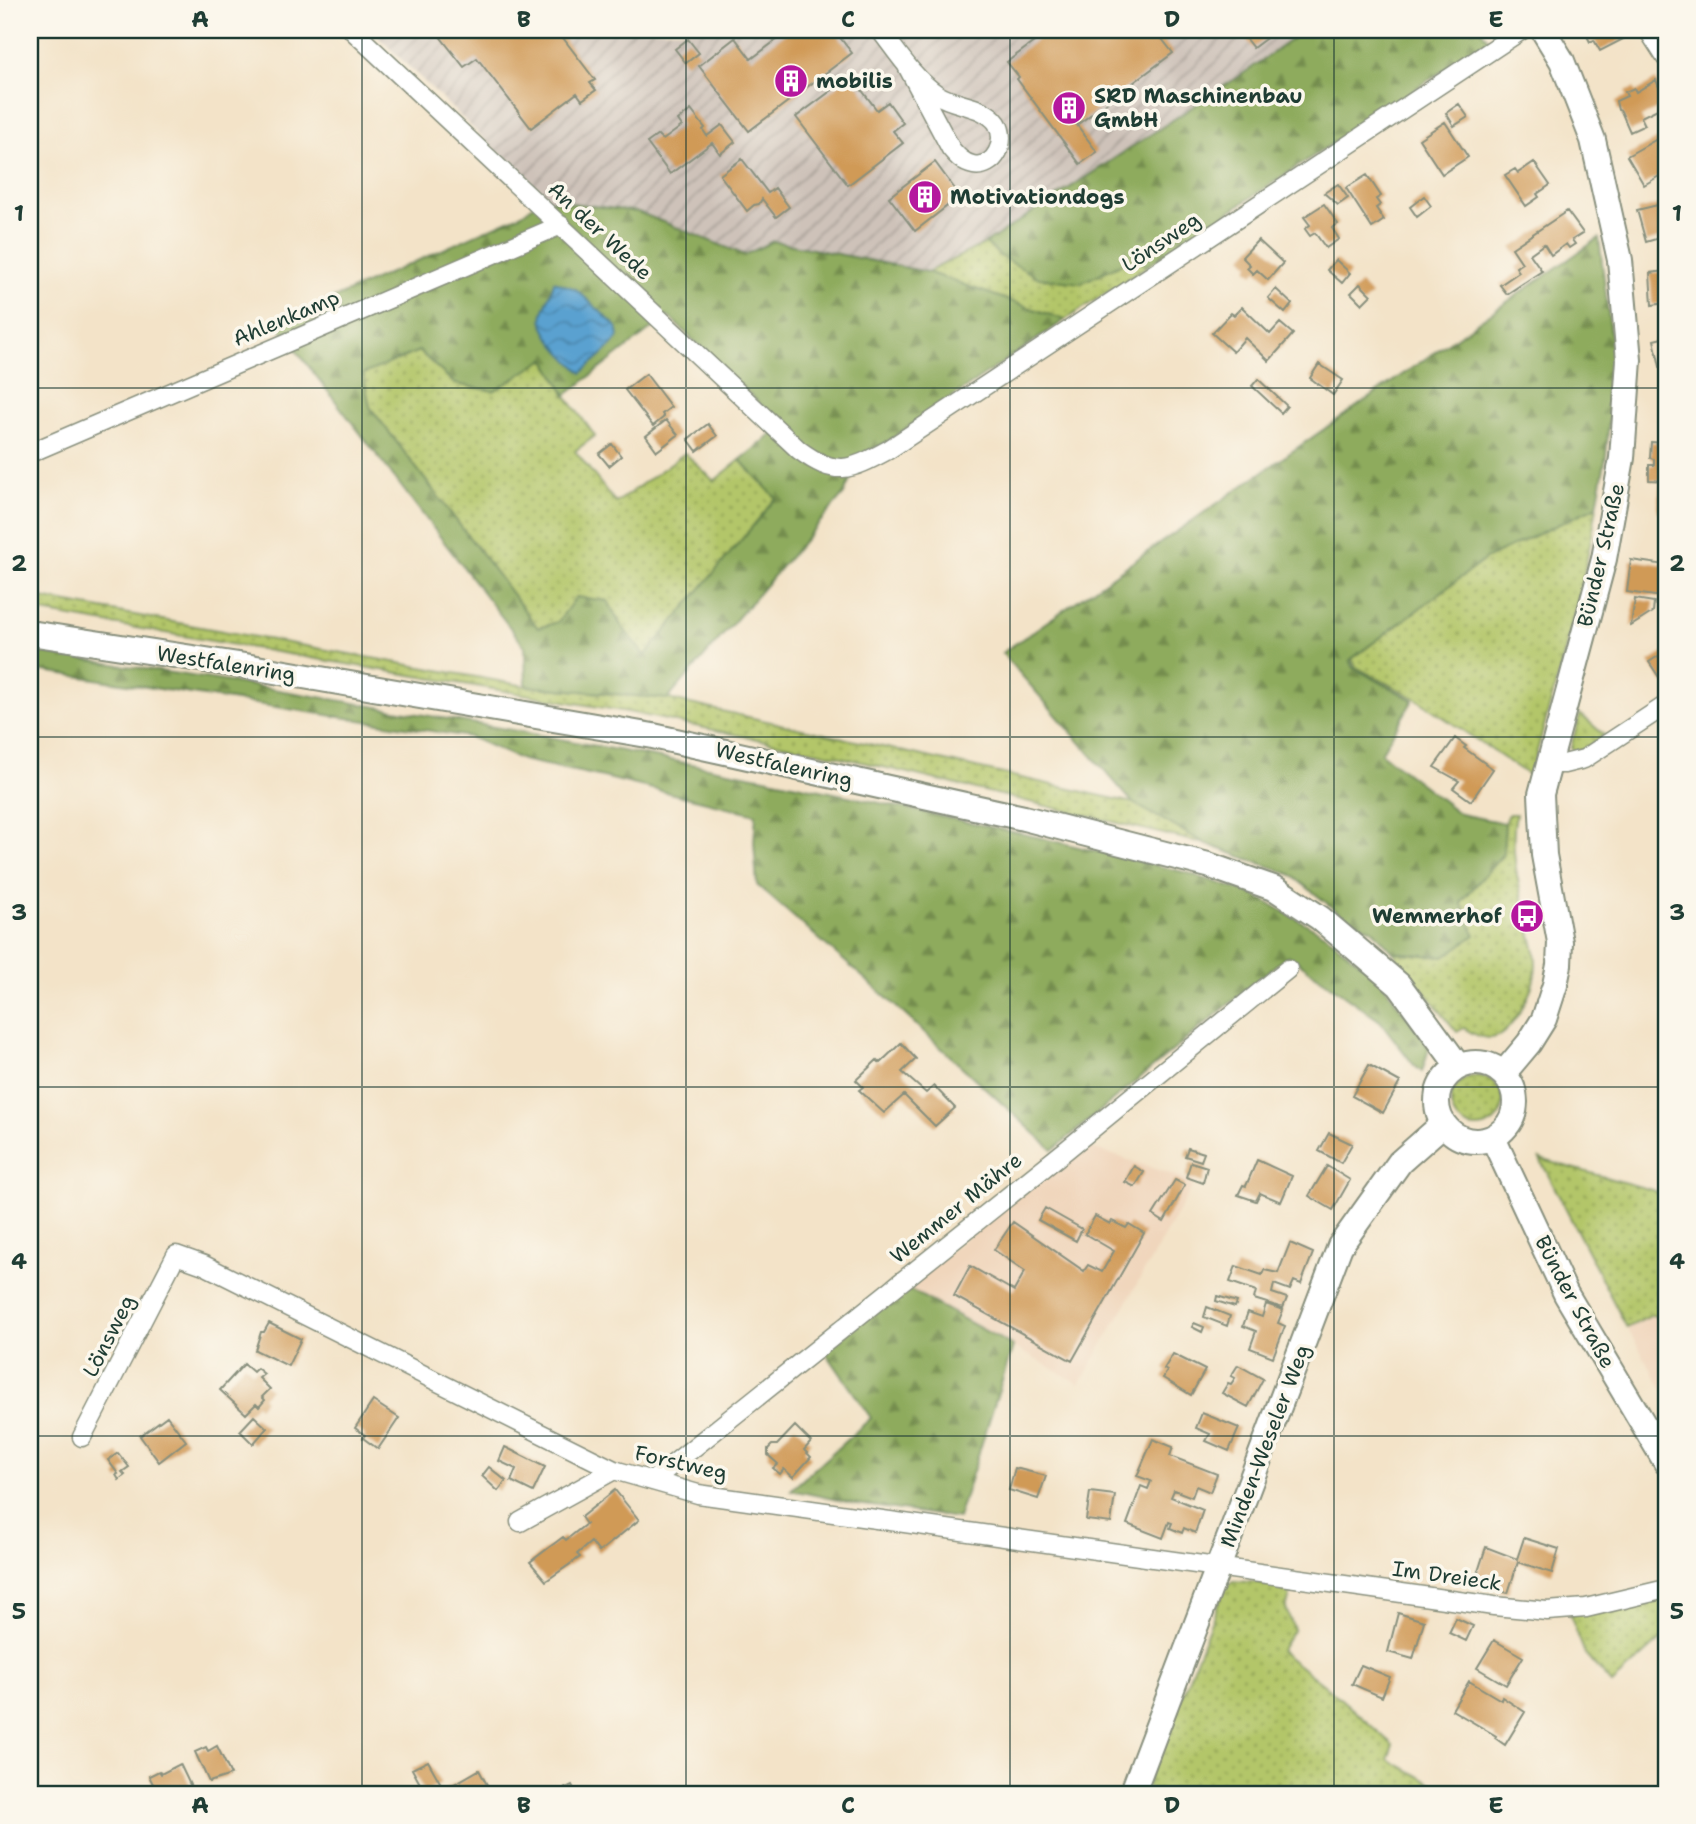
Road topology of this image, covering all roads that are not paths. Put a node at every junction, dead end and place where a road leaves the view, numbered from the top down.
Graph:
1 (352, 30) edge
2 (880, 30) edge
3 (1522, 30) edge
4 (1543, 30) edge
5 (1648, 30) edge
6 (1666, 58) edge
7 (907, 66) junction
8 (561, 225) junction
9 (30, 453) edge
10 (818, 464) joint
11 (30, 633) edge
12 (1666, 705) edge
13 (1548, 764) junction
14 (1288, 969) dead end
15 (1459, 1067) junction
16 (1503, 1074) junction
17 (1443, 1124) junction
18 (1493, 1138) junction
19 (176, 1255) joint
20 (82, 1437) dead end
21 (1666, 1462) edge
22 (614, 1471) junction
23 (652, 1481) junction
24 (520, 1522) dead end
25 (1220, 1566) junction
26 (1666, 1589) edge
27 (1132, 1794) edge

1 - 8 street, An der Wede
2 - 7 street
3 - 10 street, Lönsweg
4 - 13 main road, Bünder Straße
5 - 6 street
7 - 7 street
8 - 9 street, Ahlenkamp
8 - 10 street, An der Wede
11 - 15 main road, Westfalenring
12 - 13 street
13 - 16 main road, Bünder Straße
14 - 23 street, Wemmer Mähre
15 - 16 main road
15 - 17 main road
16 - 18 main road
17 - 18 main road
17 - 25 main road, Minden-Weseler Weg
18 - 21 main road, Bünder Straße
19 - 20 street, Lönsweg
19 - 22 street, Forstweg
22 - 23 street, Forstweg
22 - 24 street
23 - 25 street, Forstweg
25 - 26 street, Im Dreieck
25 - 27 main road, Minden-Weseler Weg

